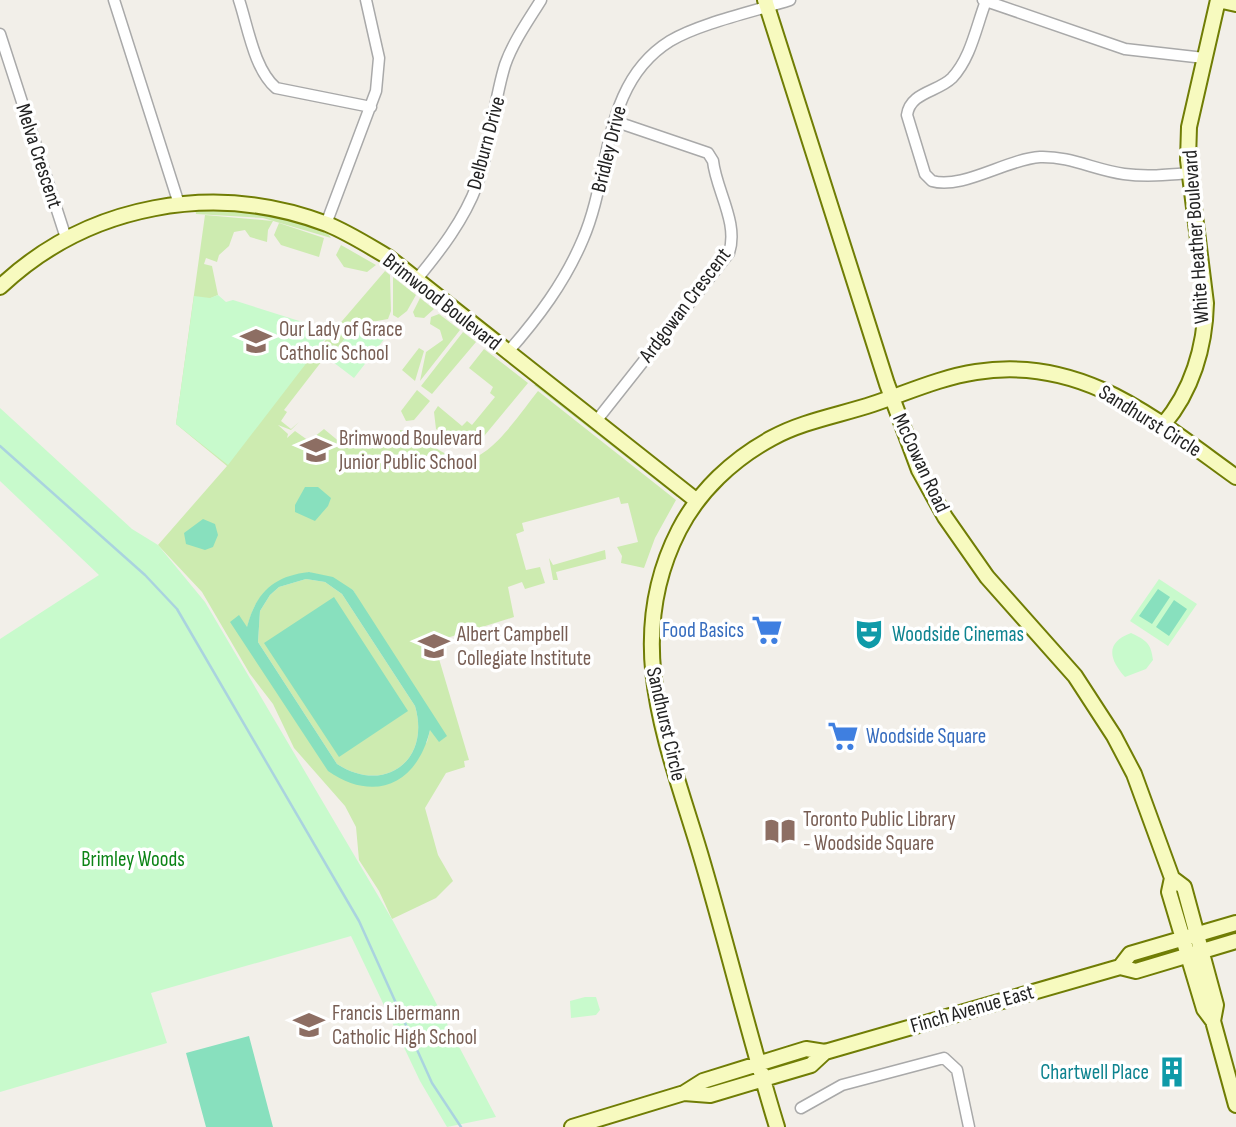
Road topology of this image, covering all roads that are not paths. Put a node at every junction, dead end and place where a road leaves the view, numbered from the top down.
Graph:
1 (114, 0) edge
2 (239, 0) edge
3 (366, 0) edge
4 (541, 0) edge
5 (790, 0) edge
6 (1218, 0) edge
7 (984, 1) edge
8 (766, 4) edge
9 (1236, 4) edge
10 (0, 34) edge
11 (1204, 58) junction
12 (371, 107) junction
13 (614, 121) junction
14 (1188, 173) junction
15 (179, 204) junction
16 (326, 224) junction
17 (66, 238) junction
18 (417, 279) junction
19 (0, 287) edge
20 (507, 353) junction
21 (892, 398) junction
22 (597, 420) junction
23 (1163, 425) junction
24 (1236, 477) edge
25 (697, 501) junction
26 (1236, 923) edge
27 (1190, 936) junction
28 (1236, 941) edge
29 (1195, 953) junction
30 (1119, 967) junction
31 (825, 1052) junction
32 (758, 1063) junction
33 (762, 1079) junction
34 (684, 1093) junction
35 (1236, 1105) edge
36 (801, 1108) dead end
37 (572, 1127) edge
38 (776, 1127) edge
39 (969, 1127) edge

1 - 15 street
2 - 12 street
3 - 12 street
4 - 18 street, Delburn Drive
5 - 8 street, Bridley Drive
6 - 9 street
6 - 11 street, White Heather Boulevard
7 - 11 street
7 - 14 street
8 - 13 street, Bridley Drive
8 - 21 street, McCowan Road
10 - 17 street, Melva Crescent
11 - 14 street, White Heather Boulevard
12 - 16 street
13 - 20 street, Bridley Drive
13 - 22 street, Ardgowan Crescent
14 - 23 street, White Heather Boulevard
15 - 16 street, Brimwood Boulevard
15 - 17 street, Brimwood Boulevard
16 - 18 street, Brimwood Boulevard
17 - 19 street, Brimwood Boulevard
18 - 20 street, Brimwood Boulevard
20 - 22 street, Brimwood Boulevard
21 - 23 street, Sandhurst Circle
21 - 25 street, Sandhurst Circle
21 - 27 street, McCowan Road
22 - 25 street, Brimwood Boulevard
23 - 24 street, Sandhurst Circle
25 - 32 street, Sandhurst Circle
26 - 27 street, Finch Avenue East
27 - 29 street, McCowan Road
27 - 30 street, Finch Avenue East
28 - 29 street, Finch Avenue East
29 - 30 street, Finch Avenue East
29 - 35 street, McCowan Road
30 - 31 street, Finch Avenue East
31 - 32 street, Finch Avenue East
31 - 33 street, Finch Avenue East
32 - 33 street, Sandhurst Circle
32 - 34 street, Finch Avenue East
33 - 34 street, Finch Avenue East
33 - 38 street, Sandhurst Circle
34 - 37 street, Finch Avenue East
36 - 39 street

